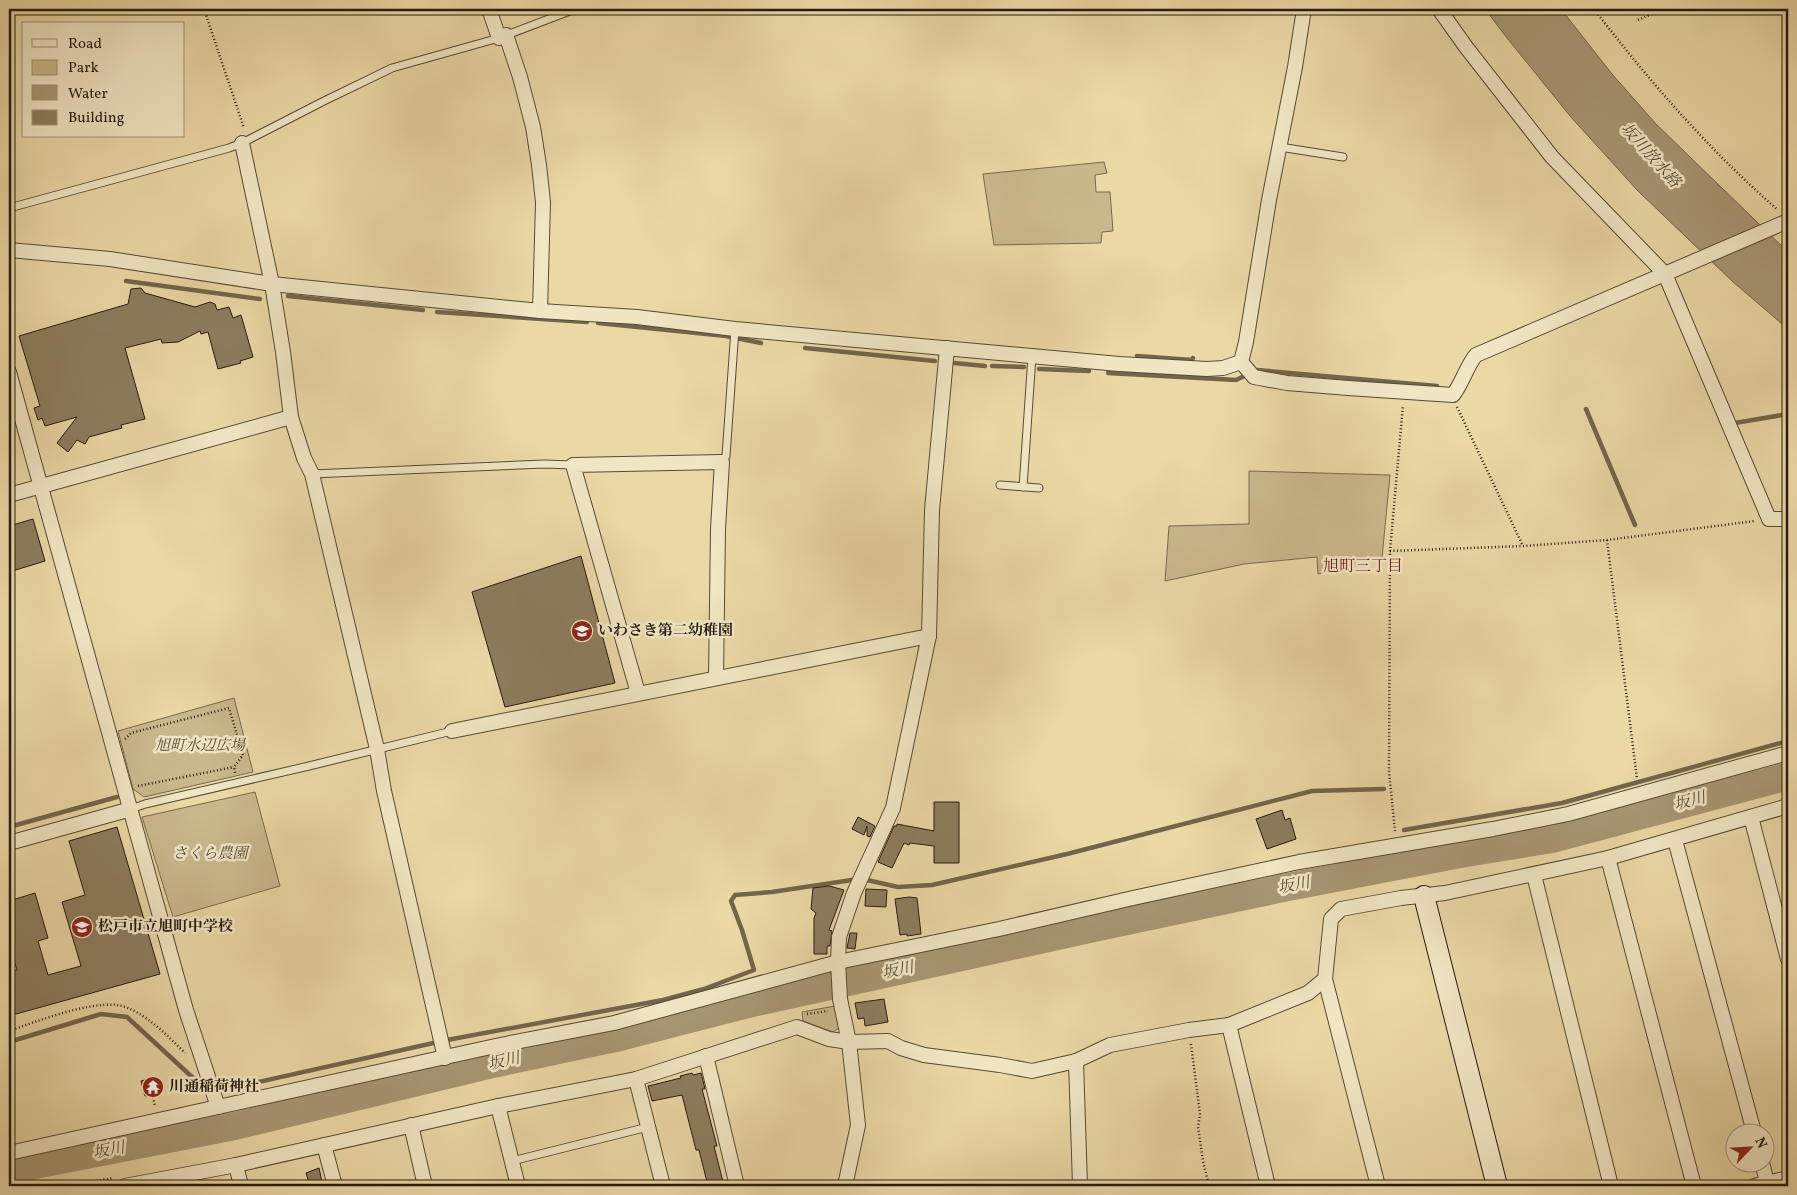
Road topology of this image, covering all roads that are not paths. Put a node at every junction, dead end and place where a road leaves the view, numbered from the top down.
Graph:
1 (489, 9) edge
2 (575, 9) edge
3 (1304, 9) edge
4 (1439, 9) edge
5 (502, 37) junction
6 (242, 143) junction
7 (1280, 147) junction
8 (1343, 157) dead end
9 (9, 208) edge
10 (1785, 217) edge
11 (9, 250) edge
12 (1667, 273) junction
13 (272, 284) junction
14 (540, 312) junction
15 (735, 329) junction
16 (946, 348) junction
17 (1032, 356) junction
18 (1242, 362) junction
19 (9, 372) edge
20 (291, 417) junction
21 (722, 462) junction
22 (573, 465) junction
23 (312, 474) junction
24 (1000, 485) dead end
25 (40, 486) junction
26 (1023, 487) junction
27 (1039, 488) dead end
28 (9, 495) edge
29 (1788, 519) edge
30 (928, 636) junction
31 (716, 678) junction
32 (638, 693) junction
33 (452, 731) joint
34 (377, 749) junction
35 (1788, 753) edge
36 (1788, 806) edge
37 (131, 809) junction
38 (1751, 817) junction
39 (1675, 840) junction
40 (9, 843) edge
41 (1608, 858) junction
42 (1534, 875) junction
43 (1424, 896) junction
44 (1788, 959) edge
45 (838, 964) junction
46 (1325, 979) junction
47 (1229, 1025) junction
48 (849, 1042) junction
49 (442, 1048) junction
50 (706, 1056) junction
51 (1076, 1061) junction
52 (636, 1079) junction
53 (217, 1103) junction
54 (498, 1106) junction
55 (1751, 1122) edge
56 (411, 1125) junction
57 (648, 1127) junction
58 (324, 1145) junction
59 (9, 1153) edge
60 (512, 1161) junction
61 (236, 1165) junction
62 (1762, 1172) edge
63 (1788, 1178) edge
64 (1761, 1185) edge
65 (125, 1186) edge
66 (241, 1186) edge
67 (335, 1186) edge
68 (425, 1186) edge
69 (518, 1186) edge
70 (663, 1186) edge
71 (737, 1186) edge
72 (845, 1186) edge
73 (1080, 1186) edge
74 (1268, 1186) edge
75 (1378, 1186) edge
76 (1496, 1186) edge
77 (1611, 1186) edge
78 (1694, 1186) edge

1 - 5 street
2 - 5 lane
3 - 7 street
4 - 12 street
5 - 6 lane
5 - 14 street
6 - 9 lane
6 - 13 street
7 - 8 lane
7 - 18 street
10 - 12 street
11 - 13 street
12 - 18 street
12 - 29 street
13 - 14 street
13 - 20 street
14 - 15 street
15 - 16 street
15 - 21 lane
16 - 17 street
16 - 30 street
17 - 18 street
17 - 26 lane
19 - 25 street
20 - 23 street
20 - 25 street
21 - 22 street
21 - 31 street
22 - 23 lane
22 - 32 street
23 - 34 street
24 - 26 lane
25 - 28 street
25 - 37 street
26 - 27 lane
30 - 31 street
30 - 45 street
31 - 32 street
32 - 33 street
33 - 34 lane
34 - 37 lane
34 - 49 street
35 - 45 street
36 - 38 street
37 - 40 street
37 - 53 street
38 - 39 street
38 - 44 street
39 - 41 street
39 - 55 street
41 - 42 street
41 - 78 street
42 - 43 street
42 - 77 street
43 - 46 street
43 - 76 street
45 - 48 street
45 - 49 street
46 - 47 street
46 - 75 street
47 - 51 street
47 - 74 street
48 - 50 street
48 - 51 street
48 - 72 street
49 - 53 street
50 - 52 street
50 - 71 street
51 - 73 street
52 - 54 street
52 - 57 street
53 - 59 street
54 - 56 street
54 - 60 street
56 - 58 street
56 - 68 street
57 - 60 lane
57 - 70 street
58 - 61 street
58 - 67 street
60 - 69 street
61 - 65 street
61 - 66 street
62 - 64 street
63 - 64 street

